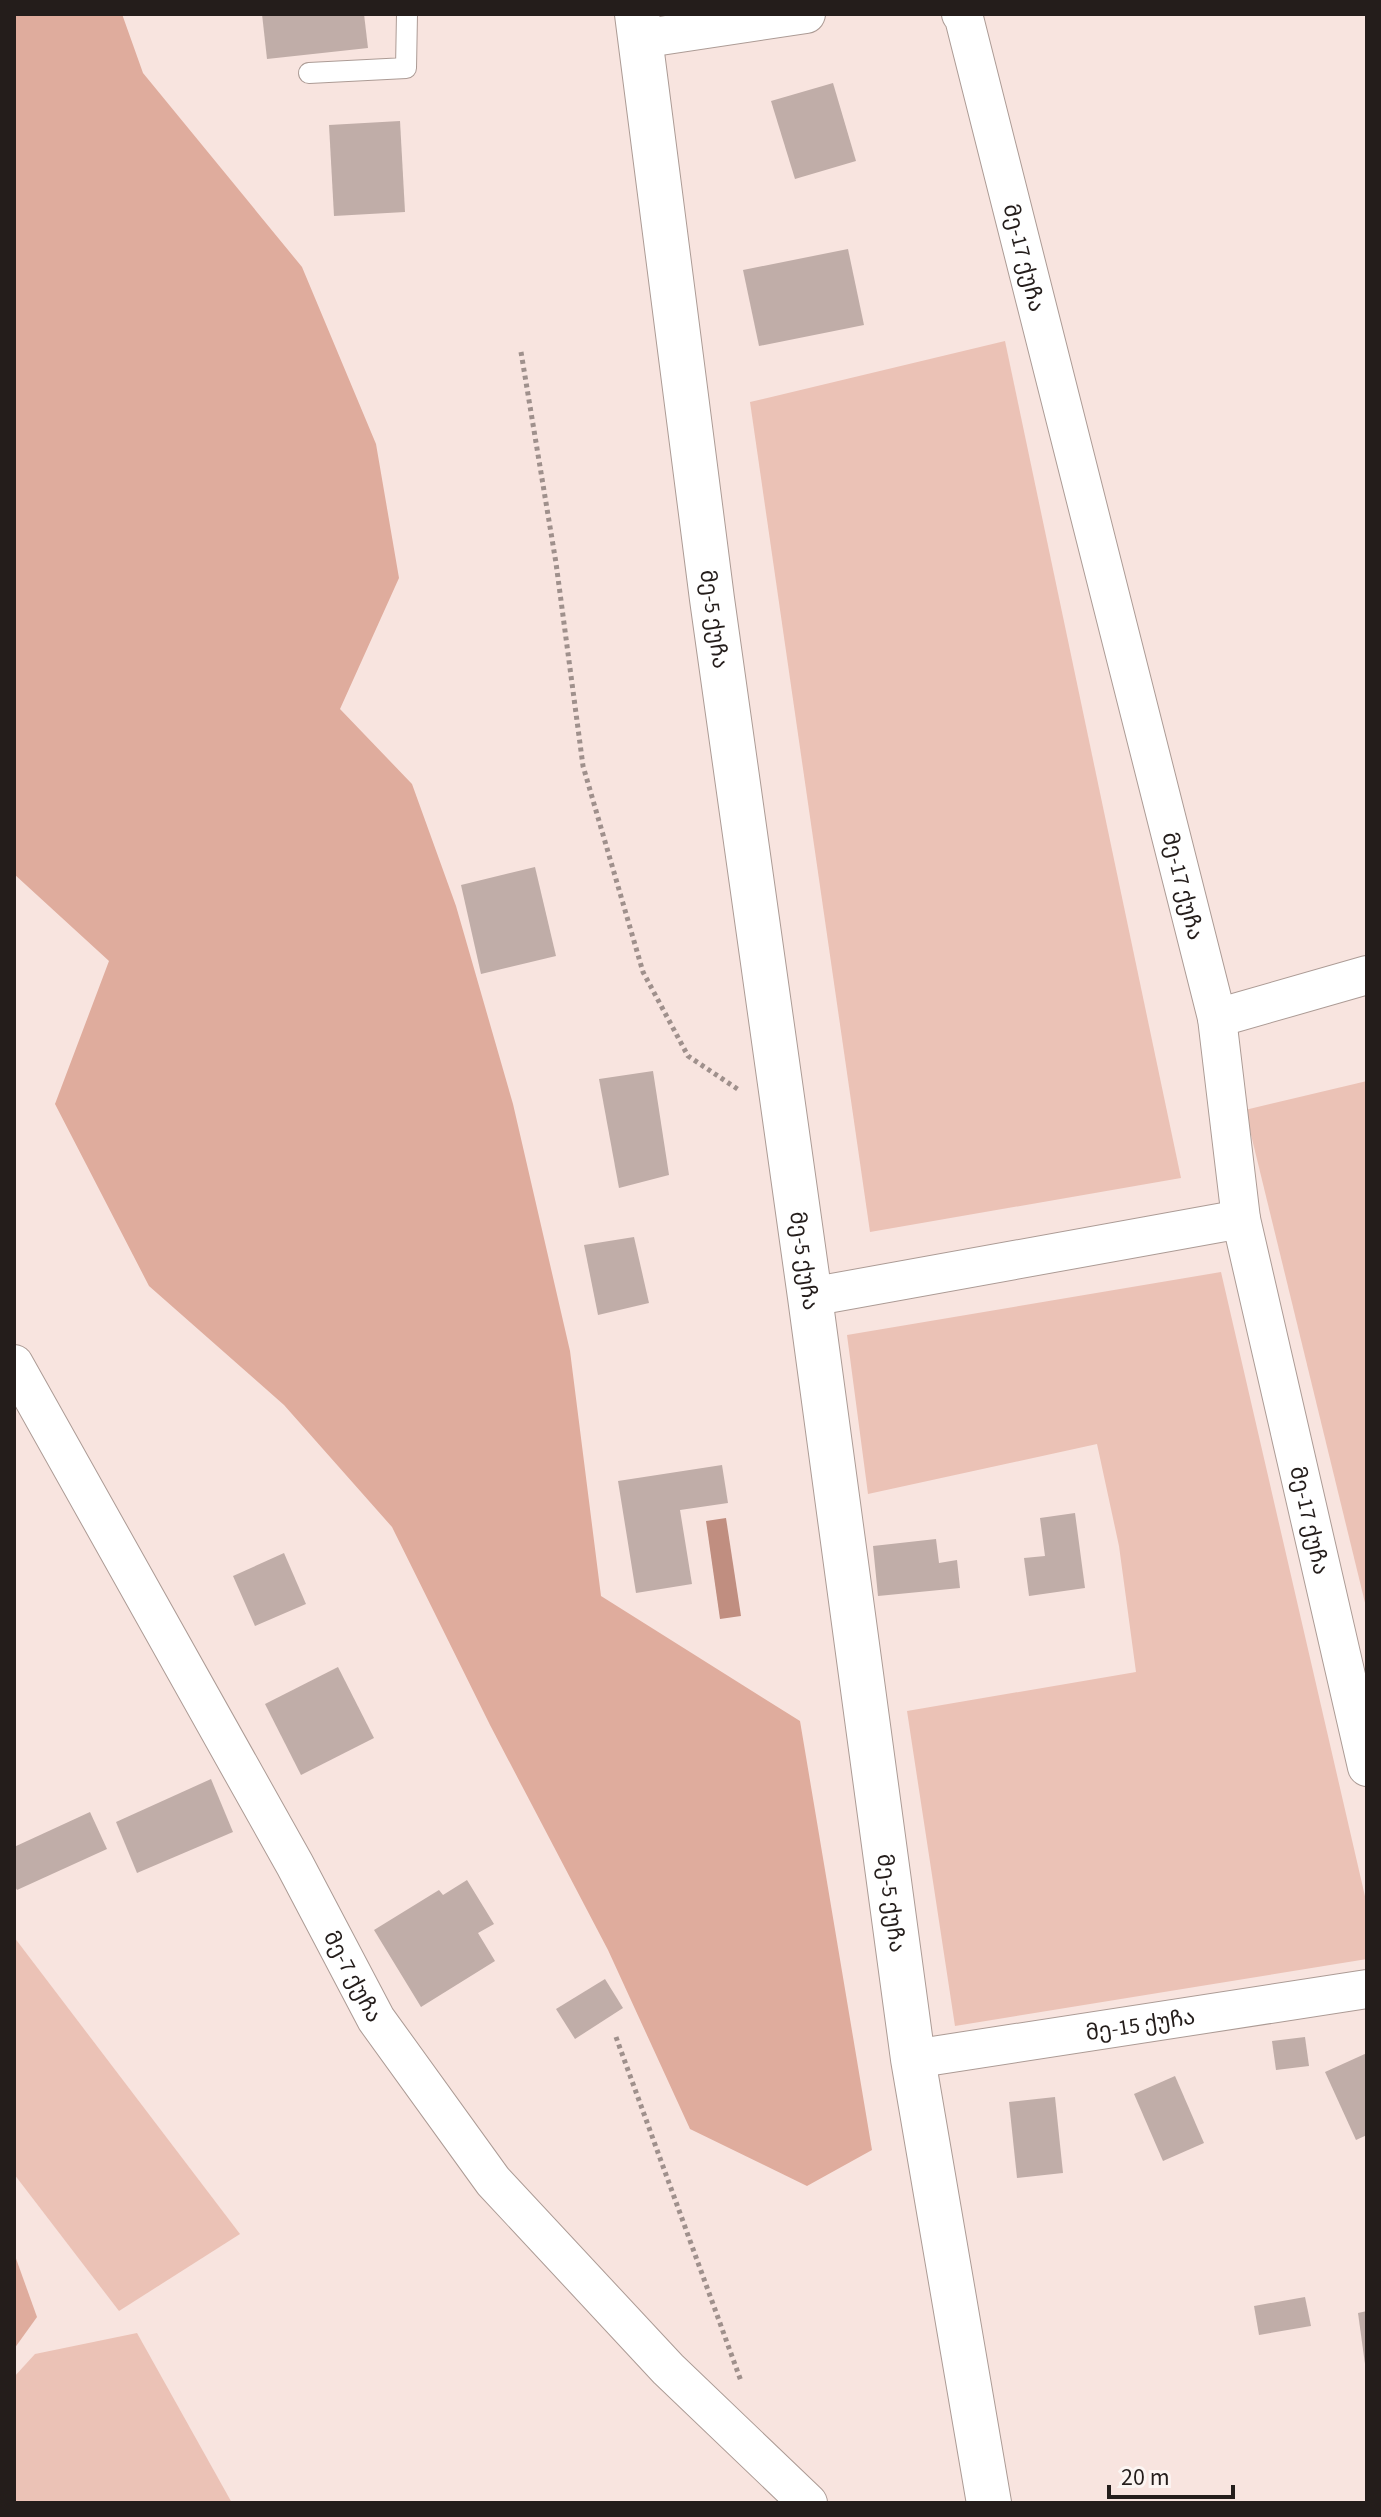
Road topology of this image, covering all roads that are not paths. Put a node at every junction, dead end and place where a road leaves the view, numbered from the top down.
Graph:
1 (407, 14) edge
2 (806, 14) edge
3 (961, 14) edge
4 (639, 27) edge
5 (309, 73) dead end
6 (1367, 975) edge
7 (1217, 1018) junction
8 (1241, 1219) junction
9 (810, 1297) junction
10 (14, 1364) edge
11 (1367, 1767) edge
12 (1367, 1989) edge
13 (913, 2059) junction
14 (808, 2503) edge
15 (989, 2503) edge

1 - 5 lane
2 - 4 street
3 - 7 street, მე-17 ქუჩა
4 - 9 street, მე-5 ქუჩა
6 - 7 street
7 - 8 street, მე-17 ქუჩა
8 - 9 street
8 - 11 street, მე-17 ქუჩა
9 - 13 street, მე-5 ქუჩა
10 - 14 street, მე-7 ქუჩა
12 - 13 street, მე-15 ქუჩა
13 - 15 street, მე-5 ქუჩა

